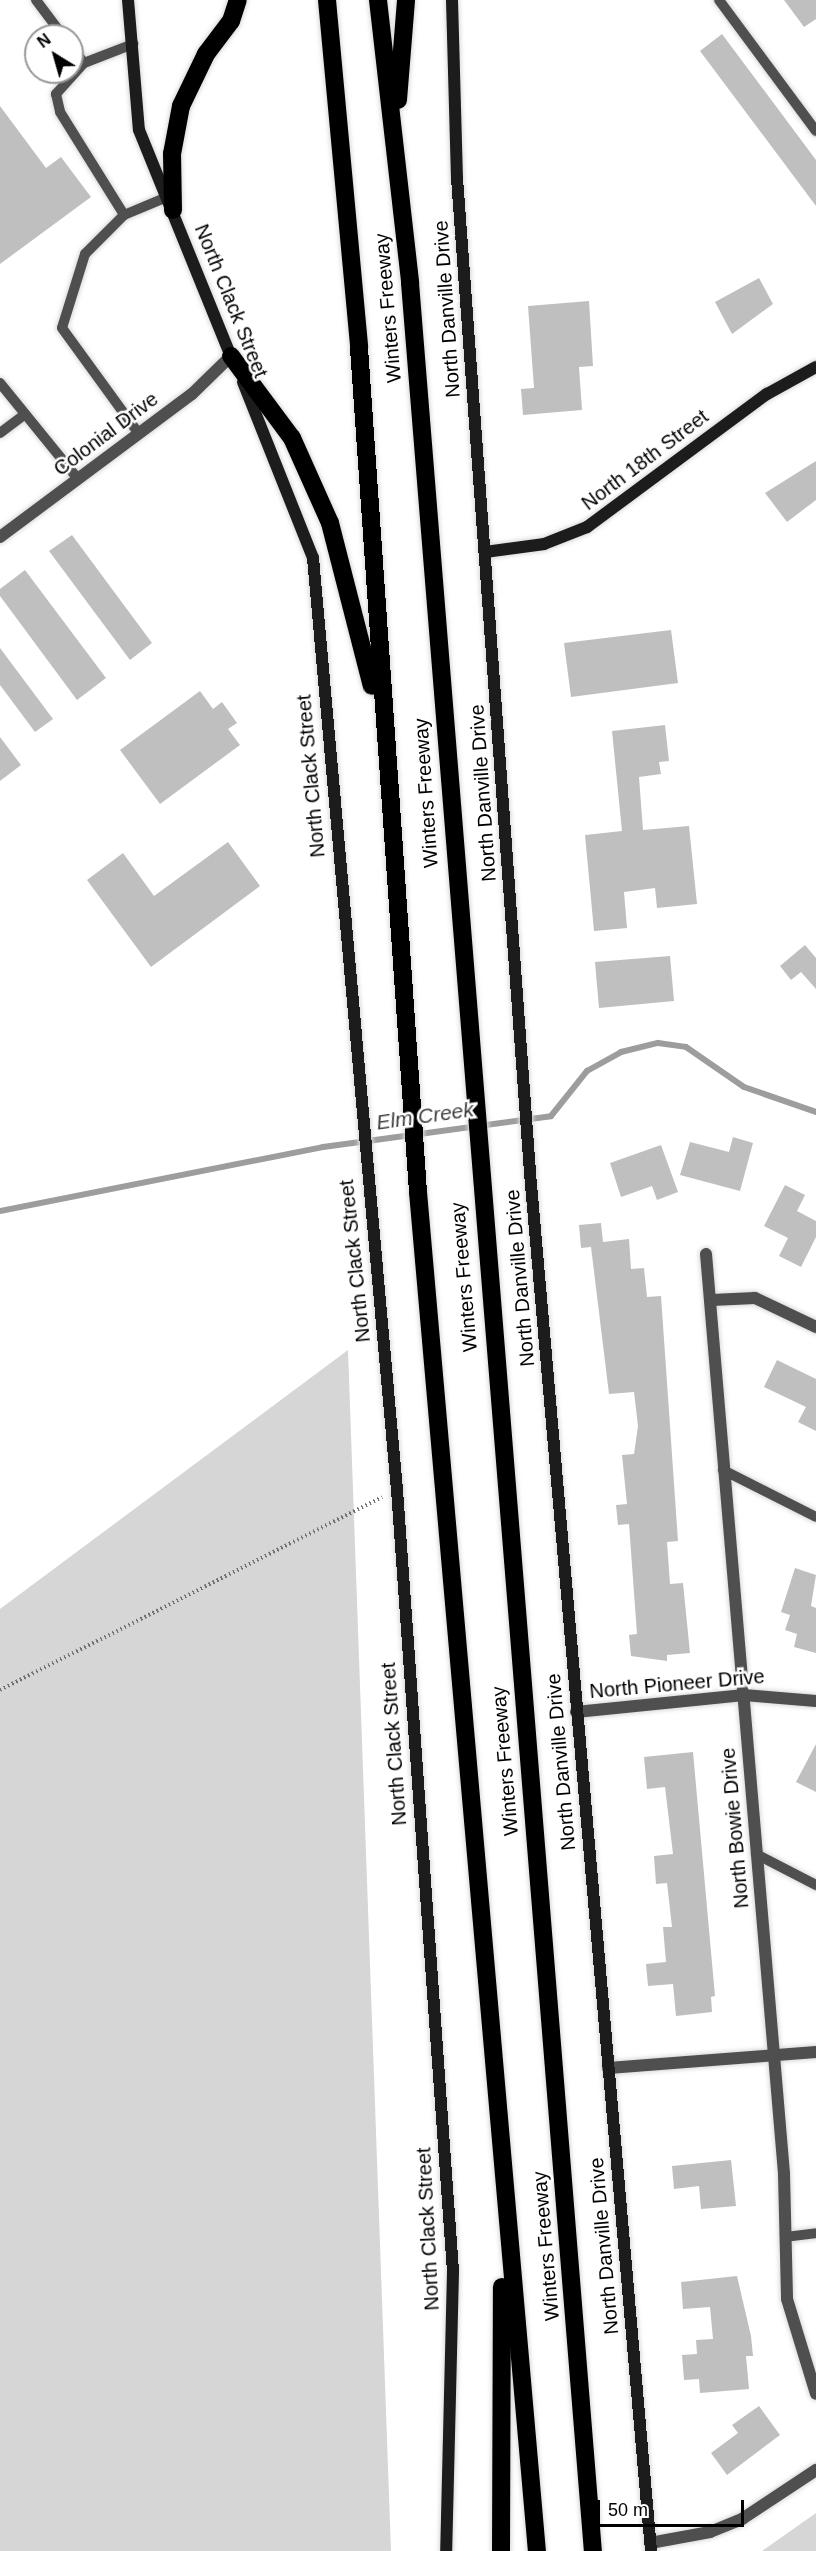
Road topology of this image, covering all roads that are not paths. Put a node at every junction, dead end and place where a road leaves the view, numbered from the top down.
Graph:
1 (36, 0) edge
2 (128, 0) edge
3 (237, 0) edge
4 (327, 0) edge
5 (378, 0) edge
6 (406, 0) edge
7 (452, 0) edge
8 (719, 0) edge
9 (54, 24) edge
10 (133, 44) junction
11 (84, 63) edge
12 (65, 84) edge
13 (816, 131) edge
14 (394, 140) junction
15 (170, 204) junction
16 (124, 215) junction
17 (231, 356) junction
18 (816, 367) edge
19 (0, 382) edge
20 (24, 414) junction
21 (0, 433) edge
22 (139, 434) junction
23 (78, 479) junction
24 (0, 537) edge
25 (485, 552) junction
26 (386, 755) junction
27 (706, 1254) dead end
28 (712, 1300) junction
29 (816, 1327) edge
30 (723, 1470) junction
31 (816, 1516) edge
32 (744, 1695) junction
33 (816, 1701) edge
34 (576, 1712) junction
35 (756, 1854) junction
36 (816, 1885) edge
37 (816, 2052) edge
38 (772, 2054) junction
39 (609, 2068) junction
40 (501, 2174) junction
41 (816, 2233) edge
42 (785, 2237) junction
43 (816, 2394) edge
44 (816, 2470) edge
45 (650, 2547) edge
46 (446, 2551) edge
47 (501, 2551) edge
48 (537, 2551) edge
49 (593, 2551) edge

1 - 9 lane
2 - 10 main road, North Clack Street
3 - 15 highway
4 - 26 highway, Winters Freeway
5 - 14 highway, Winters Freeway
6 - 14 highway
7 - 25 main road, North Danville Drive
8 - 13 lane
10 - 11 lane
10 - 15 main road, North Clack Street
12 - 16 lane
14 - 49 highway, Winters Freeway
15 - 16 lane
15 - 17 main road, North Clack Street
16 - 22 lane
17 - 22 street, Colonial Drive
17 - 26 highway
17 - 46 main road, North Clack Street
18 - 25 main road, North 18th Street
19 - 20 lane
20 - 21 lane
20 - 23 lane
22 - 23 street, Colonial Drive
23 - 24 street, Colonial Drive
25 - 34 main road, North Danville Drive
26 - 40 highway, Winters Freeway
27 - 28 street, North Bowie Drive
28 - 29 street
28 - 30 street, North Bowie Drive
30 - 31 lane
30 - 32 street, North Bowie Drive
32 - 33 street, North Pioneer Drive
32 - 34 street, North Pioneer Drive
32 - 35 street, North Bowie Drive
34 - 39 main road, North Danville Drive
35 - 36 lane
35 - 38 street, North Bowie Drive
37 - 38 street
38 - 39 street
38 - 42 street, North Bowie Drive
39 - 45 main road, North Danville Drive
40 - 47 highway
40 - 48 highway, Winters Freeway
41 - 42 lane
42 - 43 street, North Bowie Drive
44 - 45 street

